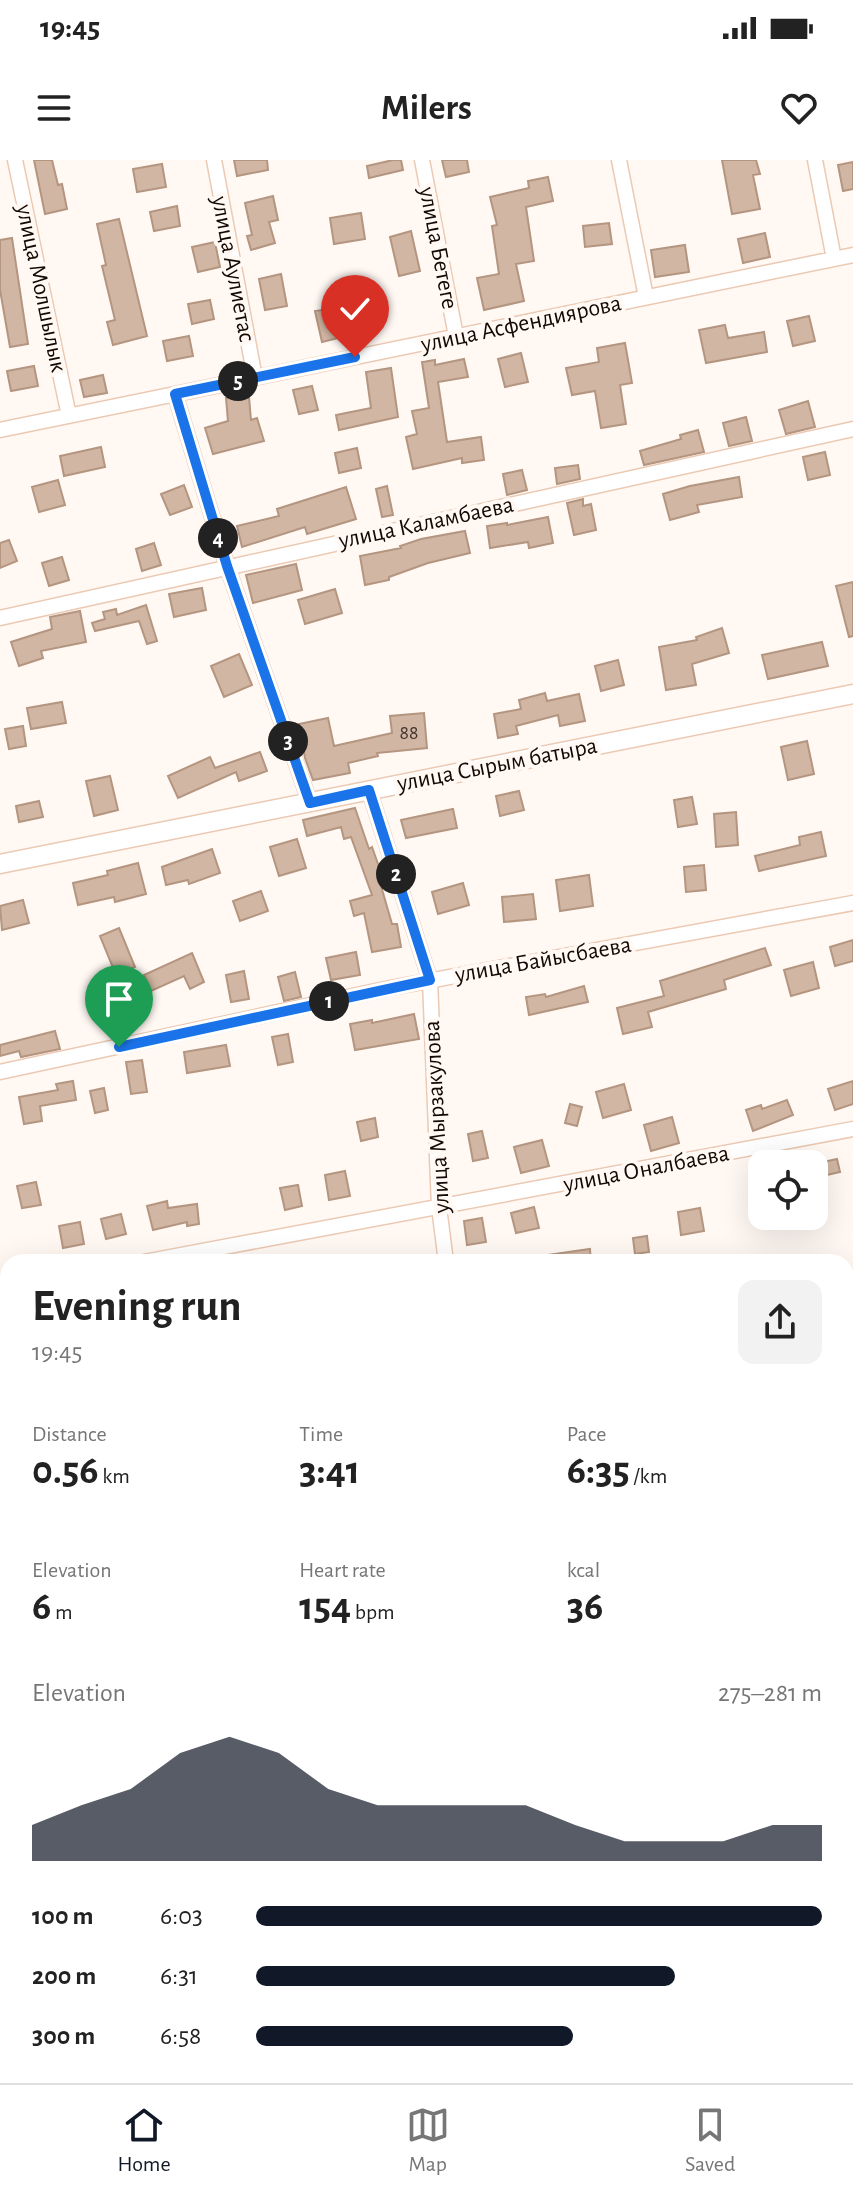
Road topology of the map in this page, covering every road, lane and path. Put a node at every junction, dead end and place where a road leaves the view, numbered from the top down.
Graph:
1 (15, 160) edge
2 (214, 160) edge
3 (422, 160) edge
4 (619, 160) edge
5 (815, 160) edge
6 (853, 255) edge
7 (834, 259) junction
8 (646, 297) junction
9 (456, 336) junction
10 (255, 378) junction
11 (175, 394) junction
12 (69, 416) junction
13 (853, 429) edge
14 (0, 430) edge
15 (227, 566) junction
16 (0, 618) edge
17 (853, 694) edge
18 (369, 790) junction
19 (310, 803) junction
20 (0, 864) edge
21 (853, 903) edge
22 (430, 980) junction
23 (0, 1072) edge
24 (853, 1129) edge
25 (439, 1207) junction
26 (187, 1254) edge
27 (445, 1254) edge

1 - 12 street, улица Молшылык
2 - 10 street, улица Аулиетас
3 - 9 street, улица Бетеге
4 - 8 street
5 - 7 street
6 - 7 street, улица Асфендиярова
7 - 8 street, улица Асфендиярова
8 - 9 street, улица Асфендиярова
9 - 10 street, улица Асфендиярова
10 - 11 street, улица Асфендиярова
11 - 12 street, улица Асфендиярова
11 - 15 street
12 - 14 street, улица Асфендиярова
13 - 15 street, улица Каламбаева
15 - 16 street, улица Каламбаева
15 - 19 street
17 - 18 street, улица Сырым батыра
18 - 19 street, улица Сырым батыра
18 - 22 street, улица Мырзакулова
19 - 20 street, улица Сырым батыра
21 - 22 street, улица Байысбаева
22 - 23 street, улица Байысбаева
22 - 25 street, улица Мырзакулова
24 - 25 street, улица Оналбаева
25 - 26 street, улица Оналбаева
25 - 27 street, улица Мырзакулова

